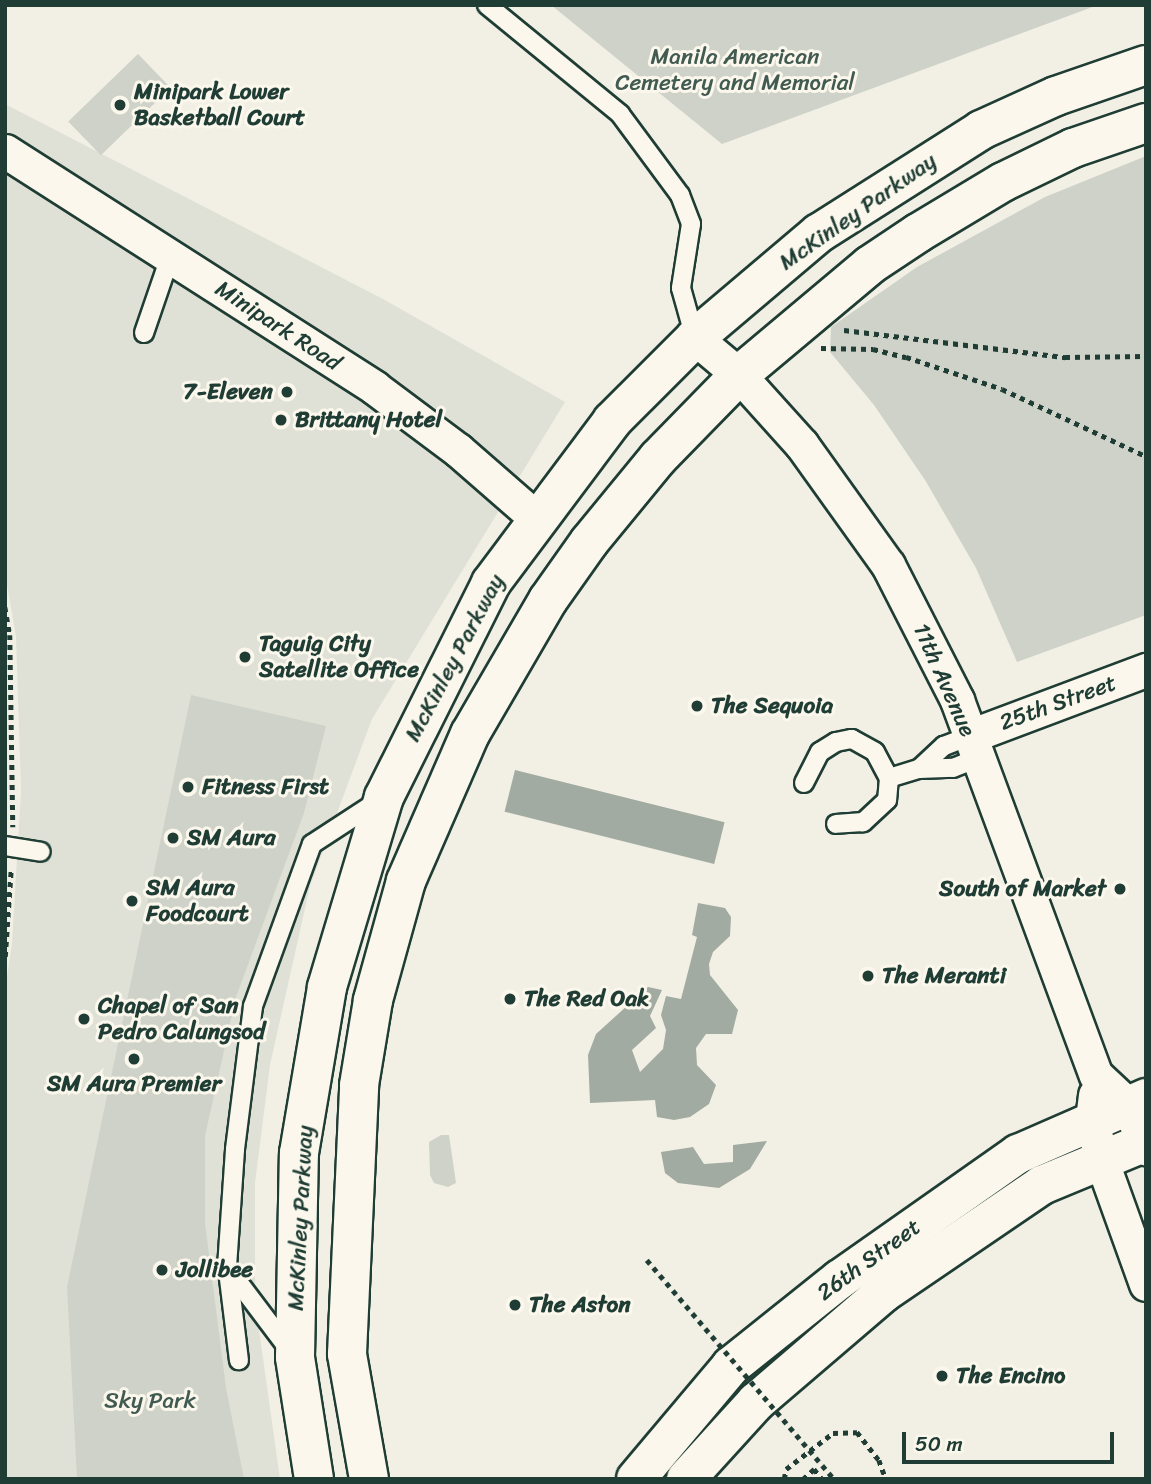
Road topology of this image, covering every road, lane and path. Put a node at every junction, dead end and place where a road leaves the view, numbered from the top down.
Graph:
1 (487, 5) edge
2 (1146, 65) edge
3 (1146, 123) edge
4 (5, 151) edge
5 (170, 257) junction
6 (839, 330) dead end
7 (144, 333) dead end
8 (695, 338) junction
9 (807, 348) dead end
10 (1146, 356) edge
11 (739, 375) junction
12 (1146, 456) edge
13 (537, 519) junction
14 (5, 607) edge
15 (1146, 670) edge
16 (974, 747) junction
17 (889, 778) junction
18 (804, 783) dead end
19 (384, 797) junction
20 (836, 824) dead end
21 (9, 846) edge
22 (41, 852) dead end
23 (5, 957) edge
24 (1098, 1079) junction
25 (1137, 1101) edge
26 (1091, 1120) junction
27 (1145, 1144) edge
28 (1101, 1159) junction
29 (647, 1260) dead end
30 (227, 1267) junction
31 (1146, 1284) edge
32 (295, 1357) junction
33 (239, 1360) dead end
34 (314, 1479) edge
35 (369, 1479) edge
36 (636, 1479) edge
37 (686, 1479) edge
38 (784, 1479) edge
39 (803, 1479) edge
40 (822, 1479) edge
41 (834, 1479) edge
42 (886, 1479) edge

1 - 8 lane
2 - 8 main road, McKinley Parkway
3 - 11 main road
4 - 5 street, Minipark Road
5 - 7 lane
5 - 13 street, Minipark Road
6 - 10 path
8 - 11 street, 11th Avenue
8 - 13 main road, McKinley Parkway
9 - 12 path
11 - 16 street, 11th Avenue
11 - 35 main road
13 - 19 main road, McKinley Parkway
14 - 21 path
15 - 16 street, 25th Street
16 - 17 lane
16 - 24 street, 11th Avenue
17 - 18 lane
17 - 20 lane
19 - 30 lane
19 - 32 main road, McKinley Parkway
21 - 22 lane
21 - 23 path
24 - 25 street, 11th Avenue
24 - 26 street
25 - 26 main road, 26th Street
25 - 27 street, 11th Avenue
26 - 28 street
26 - 36 main road, 26th Street
27 - 28 main road, 26th Street
28 - 31 street
28 - 37 main road, 26th Street
29 - 41 path, bridge
30 - 32 lane
30 - 33 lane
32 - 34 main road, McKinley Parkway
38 - 42 path
39 - 40 path

